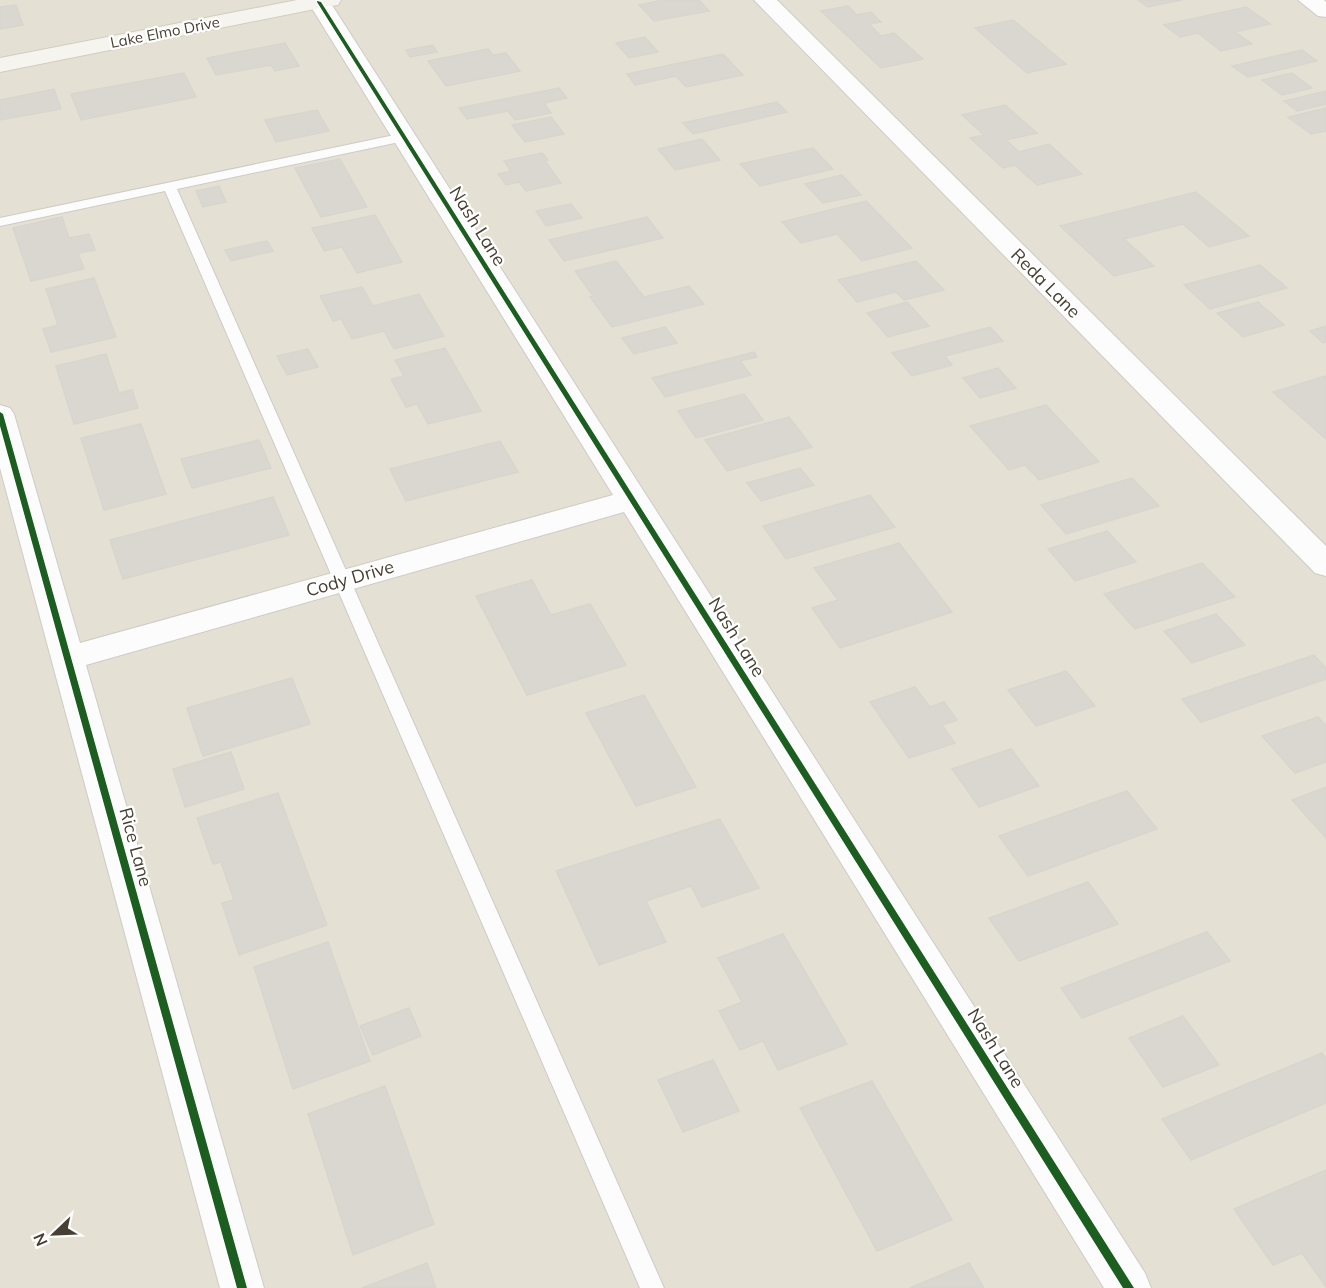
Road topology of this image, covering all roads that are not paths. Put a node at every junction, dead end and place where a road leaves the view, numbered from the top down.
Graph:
1 (765, 0) edge
2 (1309, 0) edge
3 (325, 1) edge
4 (1326, 12) edge
5 (0, 65) edge
6 (404, 137) junction
7 (170, 187) junction
8 (0, 222) edge
9 (0, 414) edge
10 (633, 499) junction
11 (1326, 565) edge
12 (342, 581) junction
13 (68, 658) junction
14 (242, 1288) edge
15 (652, 1288) edge
16 (1129, 1288) edge

1 - 11 street, Reda Lane
2 - 4 street
3 - 5 main road, Lake Elmo Drive
3 - 6 street, Nash Lane
6 - 7 lane
6 - 10 street, Nash Lane
7 - 8 lane
7 - 12 lane
9 - 13 street, Rice Lane
10 - 12 street, Cody Drive
10 - 16 street, Nash Lane
12 - 13 street, Cody Drive
12 - 15 lane
13 - 14 street, Rice Lane

